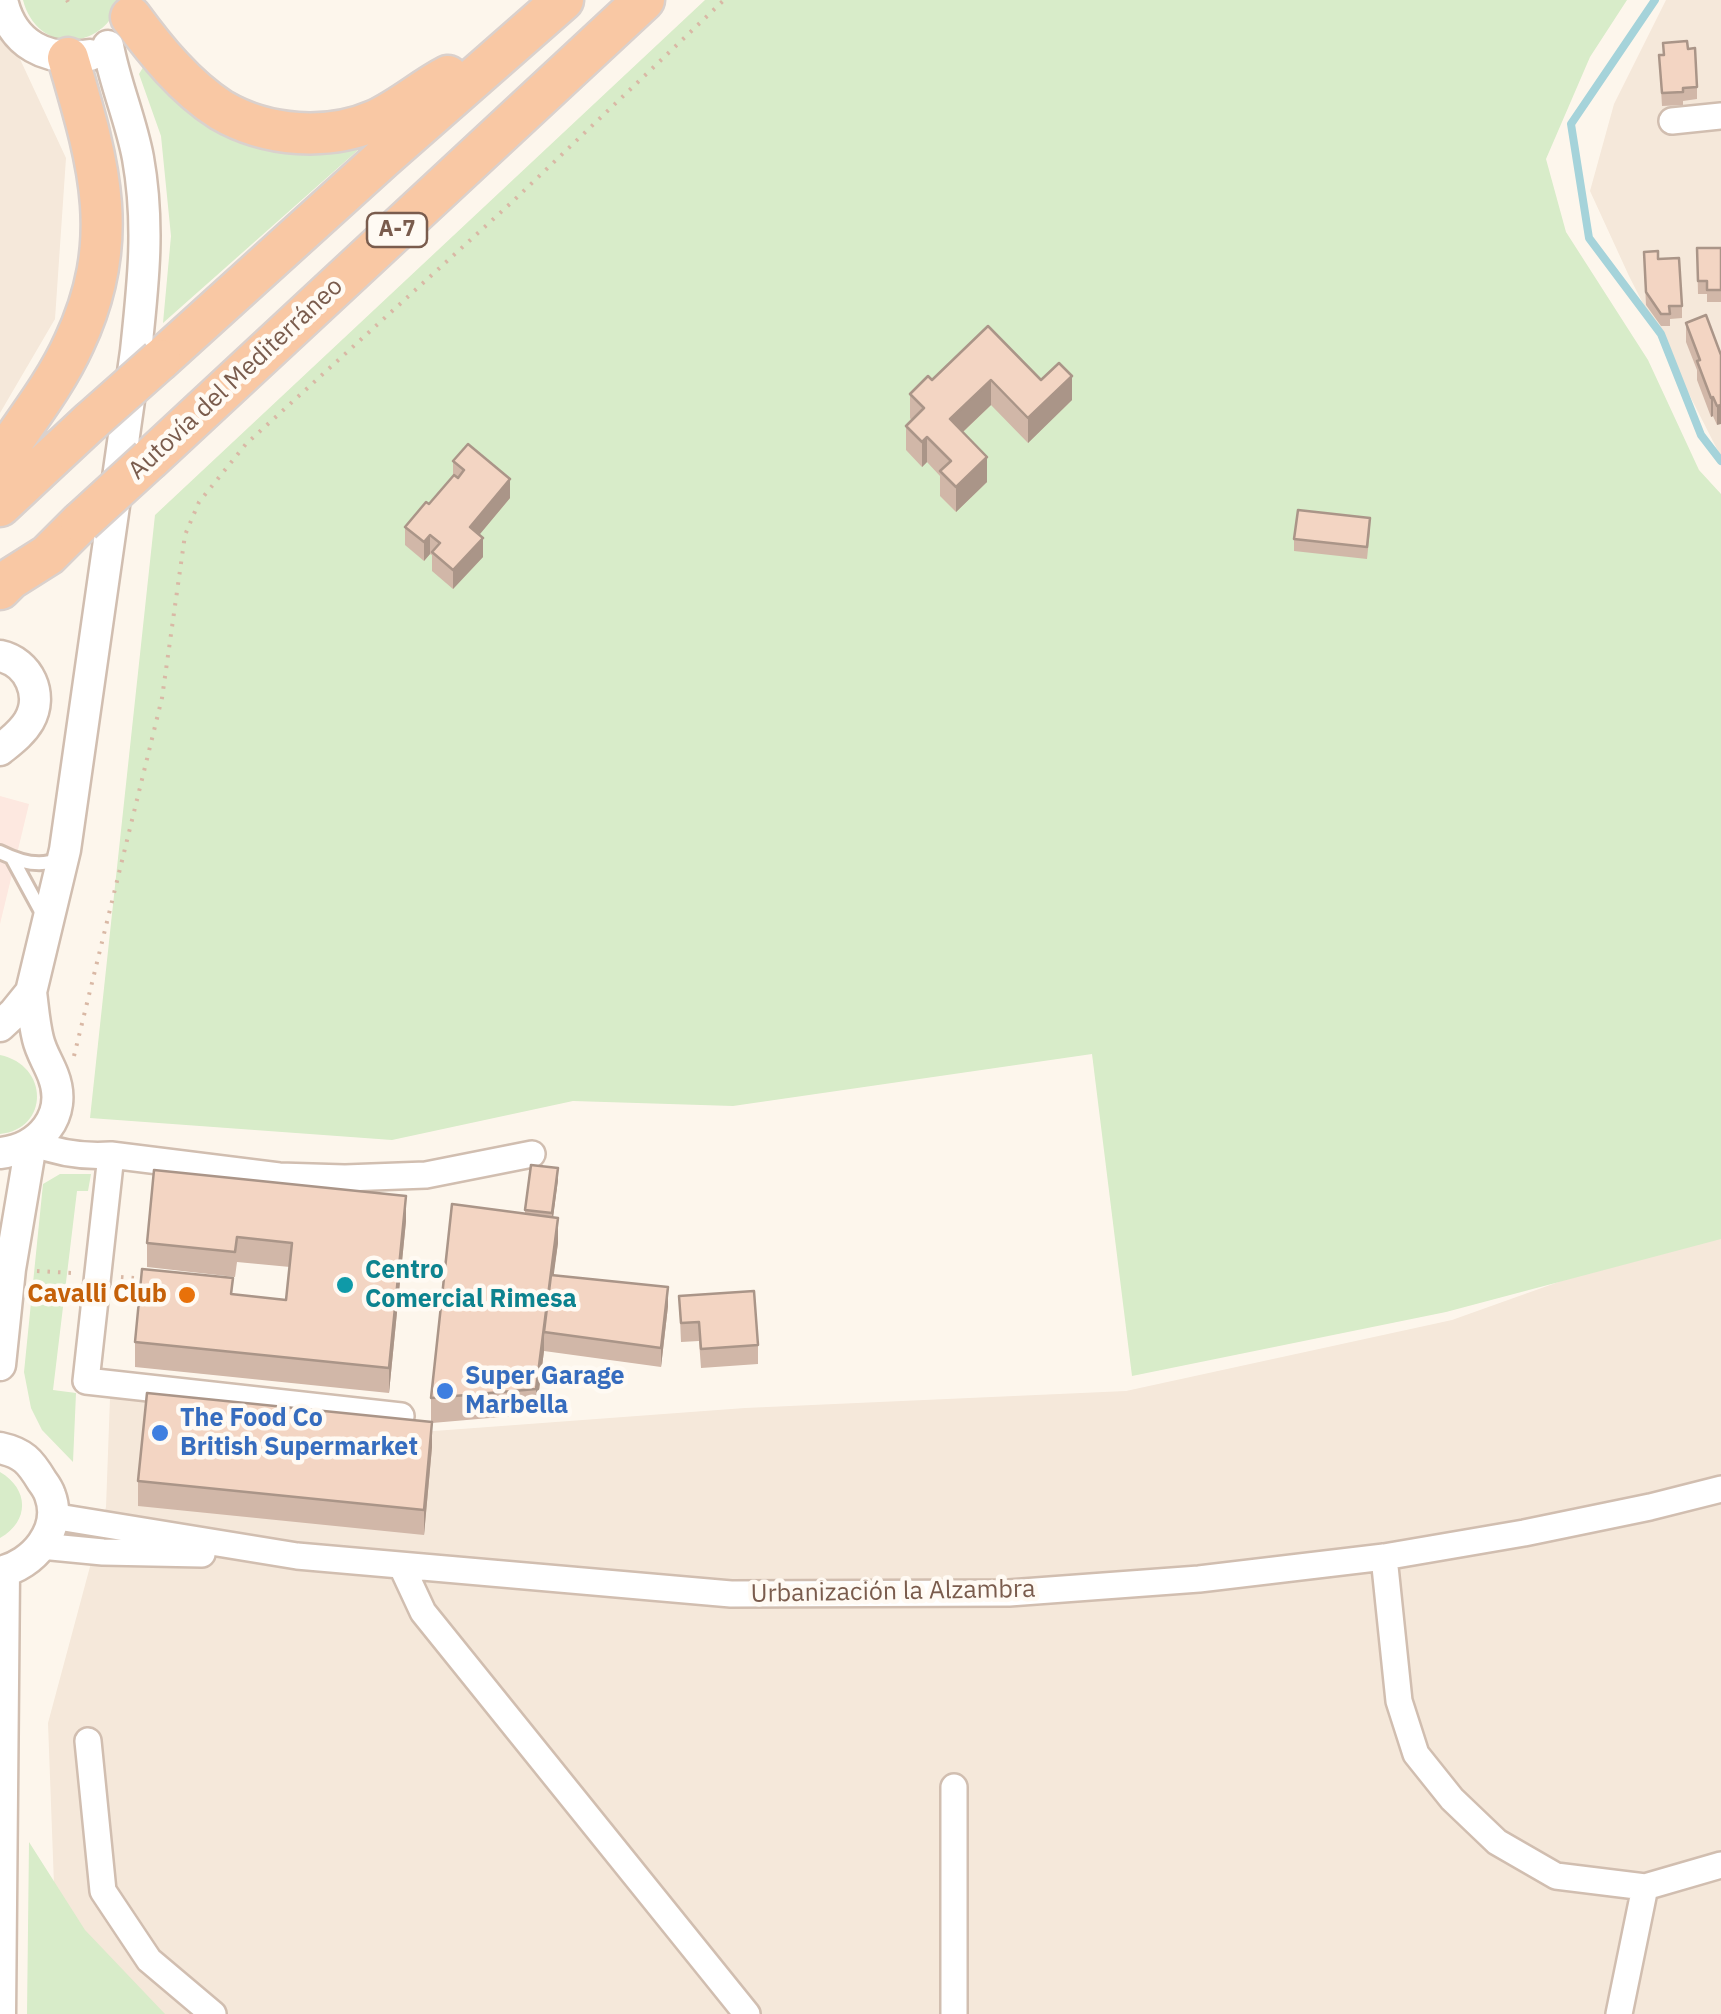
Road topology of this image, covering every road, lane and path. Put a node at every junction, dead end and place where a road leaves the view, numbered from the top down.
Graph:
1 (563, 0) edge
2 (644, 0) edge
3 (724, 0) edge
4 (4, 16) edge
5 (125, 21) edge
6 (68, 58) junction
7 (495, 62) junction
8 (1721, 116) edge
9 (1672, 121) dead end
10 (0, 460) edge
11 (0, 506) edge
12 (48, 555) junction
13 (0, 589) edge
14 (0, 616) edge
15 (0, 656) edge
16 (0, 750) edge
17 (65, 850) junction
18 (6, 855) edge
19 (48, 926) junction
20 (31, 992) junction
21 (0, 1026) edge
22 (0, 1039) edge
23 (44, 1060) junction
24 (57, 1091) junction
25 (35, 1141) junction
26 (98, 1153) junction
27 (532, 1154) dead end
28 (0, 1157) edge
29 (17, 1221) junction
30 (0, 1365) edge
31 (401, 1416) edge
32 (0, 1448) edge
33 (1721, 1488) edge
34 (52, 1516) junction
35 (42, 1546) junction
36 (296, 1556) junction
37 (1384, 1557) junction
38 (402, 1567) junction
39 (2, 1572) edge
40 (88, 1741) dead end
41 (954, 1787) dead end
42 (1721, 1864) edge
43 (1646, 1887) junction
44 (0, 2014) edge
45 (213, 2014) edge
46 (747, 2014) edge
47 (954, 2014) edge
48 (1620, 2014) edge

1 - 7 highway, A-7
2 - 12 highway, Autovía del Mediterráneo / A-7, bridge
3 - 24 path
4 - 6 street
5 - 6 street
5 - 7 highway
5 - 17 street
6 - 10 highway
7 - 11 highway, A-7, bridge
8 - 9 street
12 - 13 highway, Autovía del Mediterráneo / A-7
12 - 14 highway
15 - 16 street
17 - 18 lane
17 - 19 street
18 - 19 lane
19 - 20 street
20 - 21 street
20 - 23 street
22 - 23 street
23 - 24 street
24 - 25 street
25 - 26 street
25 - 28 street
25 - 29 street
26 - 27 street
26 - 31 street
28 - 29 street
29 - 30 street
32 - 34 street
33 - 37 street, Urbanización la Alzambra
34 - 35 street
34 - 36 street
35 - 36 street
35 - 39 street
36 - 38 street, Urbanización la Alzambra
37 - 38 street, Urbanización la Alzambra
37 - 43 street
38 - 46 street
39 - 44 street
40 - 45 street
41 - 47 street
42 - 43 street
43 - 48 street

